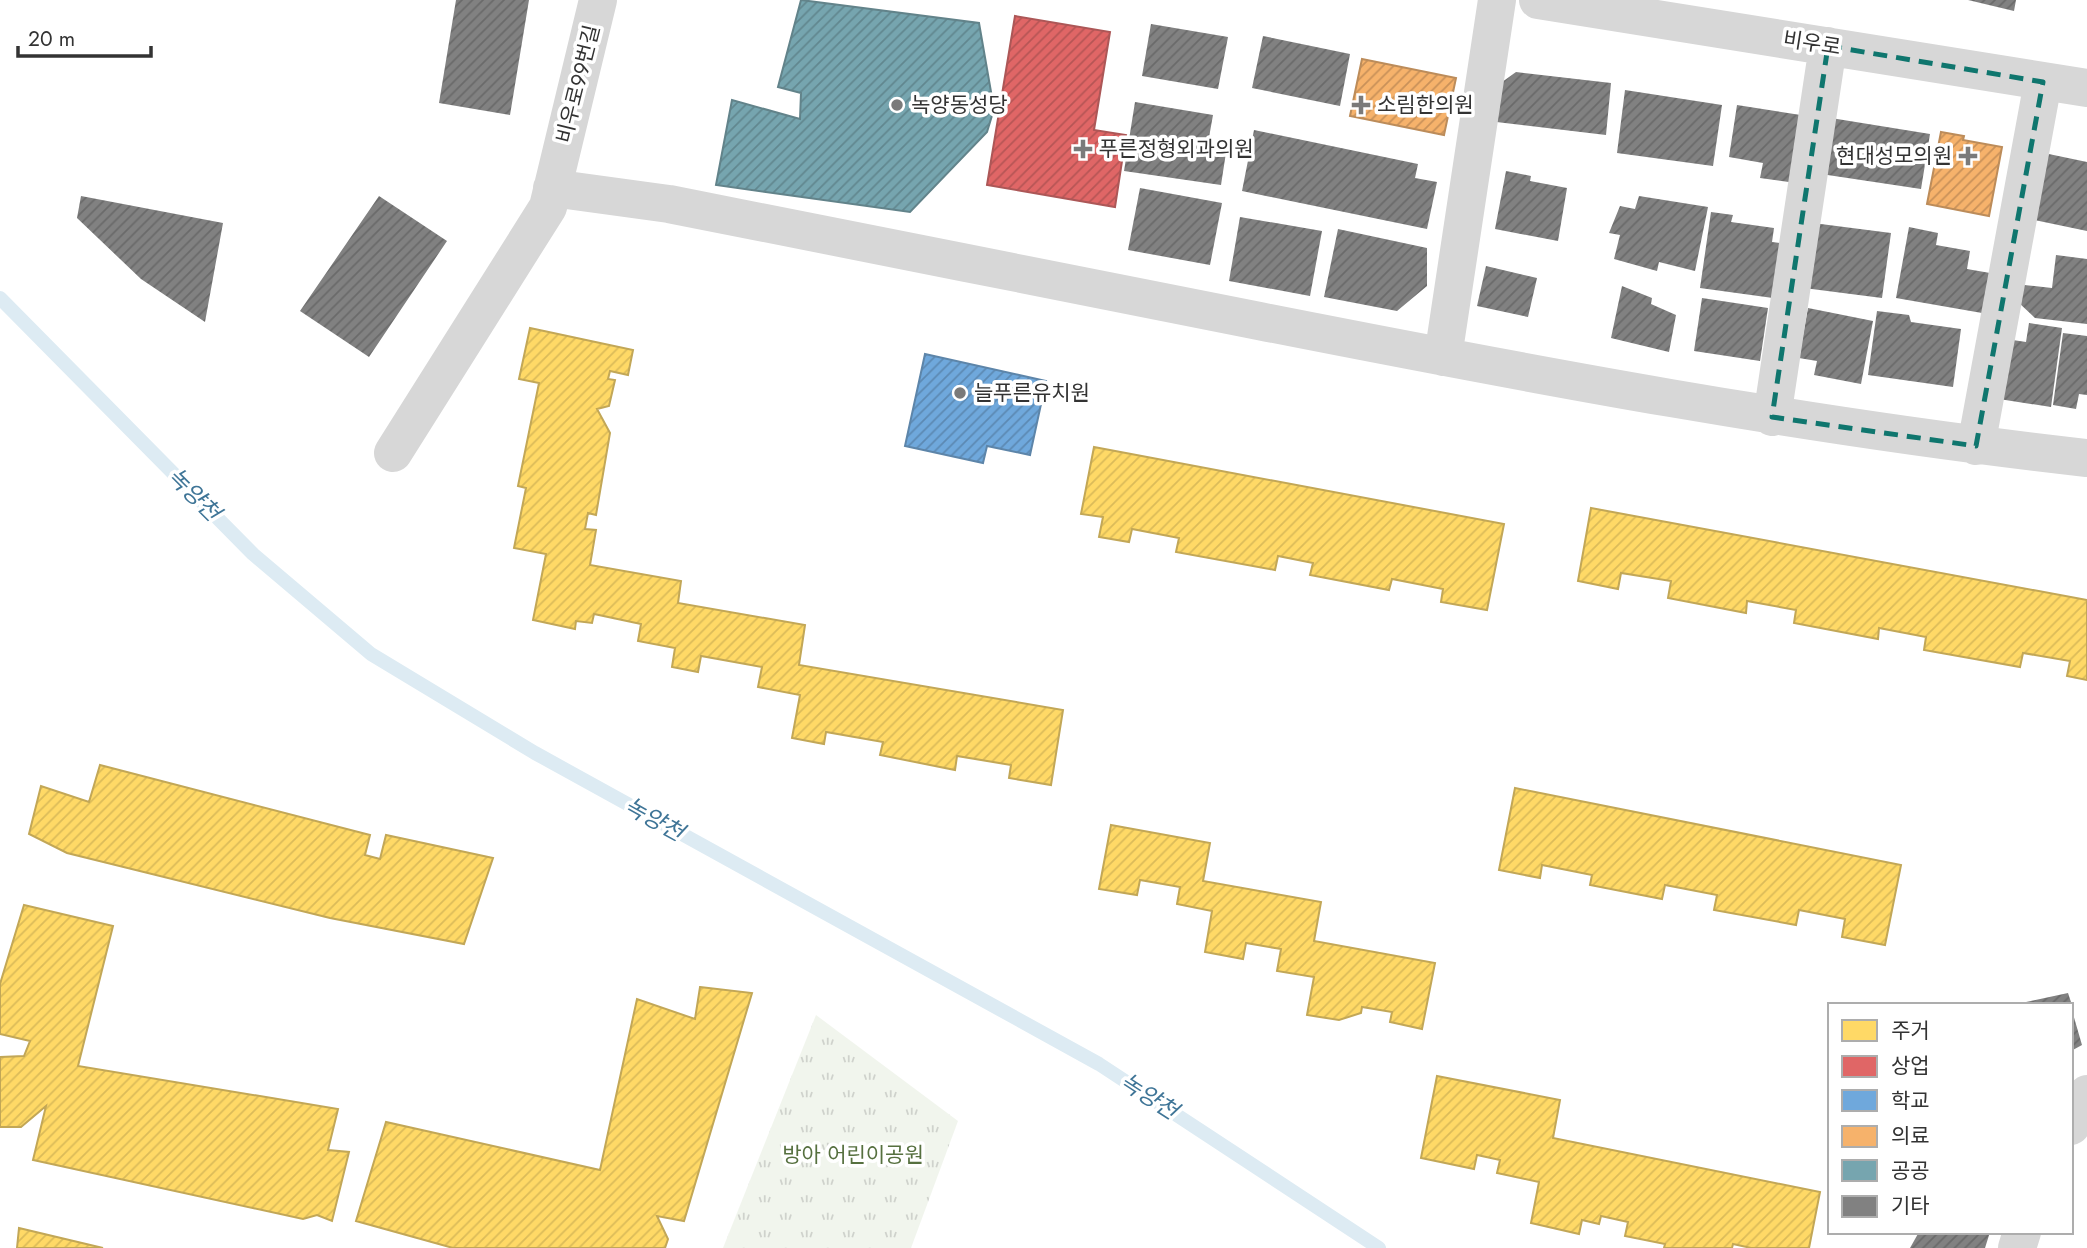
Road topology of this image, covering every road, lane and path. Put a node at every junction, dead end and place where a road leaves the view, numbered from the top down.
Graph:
1 (598, 0) edge
2 (1497, 0) edge
3 (1538, 0) edge
4 (1828, 46) junction
5 (2043, 82) junction
6 (2087, 88) edge
7 (555, 178) junction
8 (1443, 357) junction
9 (1772, 417) junction
10 (1976, 446) junction
11 (393, 453) dead end
12 (2087, 458) edge
13 (2087, 1094) edge
14 (2073, 1122) edge

1 - 7 street, 비우로99번길
2 - 8 street
3 - 4 street, 비우로
4 - 5 street, 비우로
4 - 9 street
5 - 6 street, 비우로
5 - 10 street
7 - 8 street
7 - 11 street, 비우로99번길
8 - 9 street
9 - 10 street
10 - 12 street
13 - 14 street

